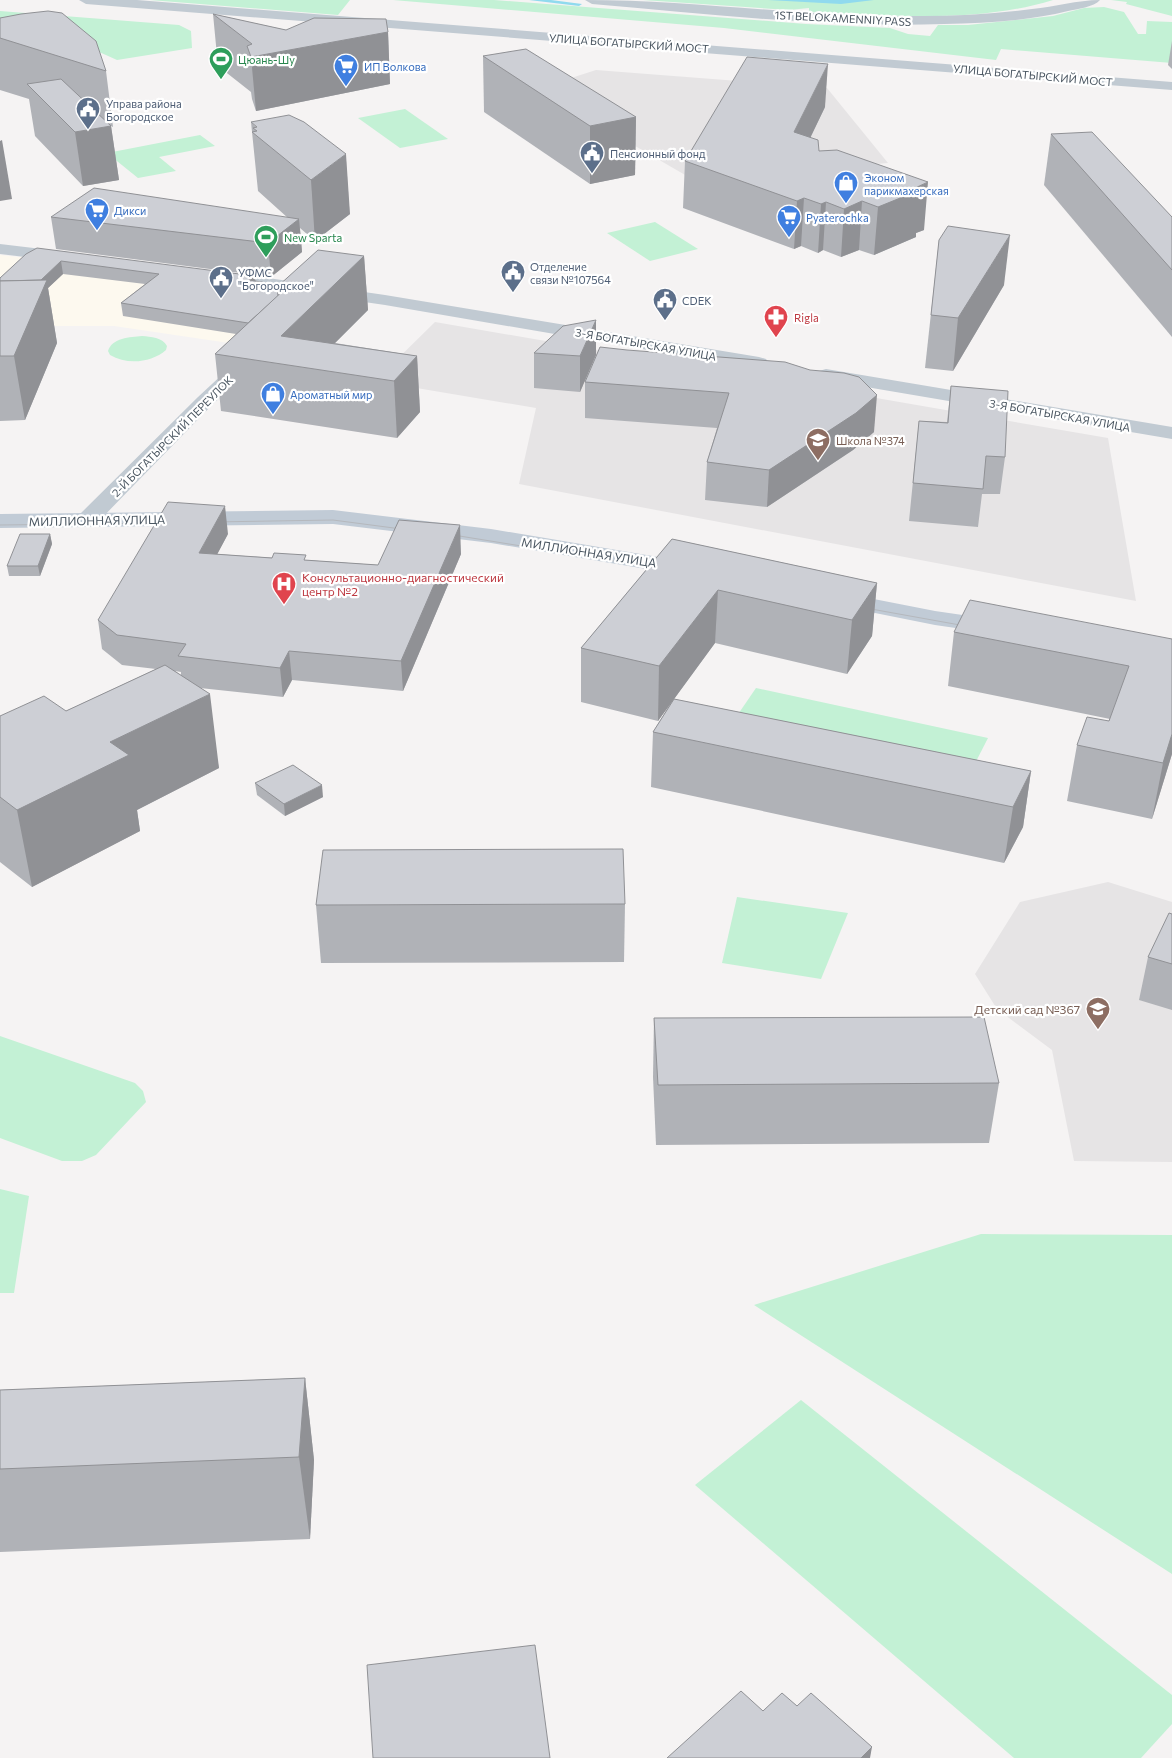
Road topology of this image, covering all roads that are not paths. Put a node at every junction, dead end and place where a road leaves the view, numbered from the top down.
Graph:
1 (86, 0) edge
2 (592, 0) edge
3 (1093, 0) edge
4 (1172, 86) edge
5 (0, 249) edge
6 (82, 259) edge
7 (206, 274) edge
8 (322, 291) junction
9 (302, 310) edge
10 (259, 351) edge
11 (774, 366) edge
12 (804, 371) edge
13 (1172, 433) edge
14 (87, 520) junction
15 (0, 521) edge
16 (710, 574) edge
17 (818, 595) edge
18 (1014, 629) edge

1 - 4 street, УЛИЦА БОГАТЫРСКИЙ МОСТ
2 - 3 street, 1ST BELOKAMENNIY PASS
5 - 6 street
7 - 8 street, 3-Я БОГАТЫРСКАЯ УЛИЦА
8 - 9 street
8 - 11 street, 3-Я БОГАТЫРСКАЯ УЛИЦА
10 - 14 street, 2-Й БОГАТЫРСКИЙ ПЕРЕУЛОК
12 - 13 street, 3-Я БОГАТЫРСКАЯ УЛИЦА
14 - 15 street, МИЛЛИОННАЯ УЛИЦА
14 - 16 street, МИЛЛИОННАЯ УЛИЦА
17 - 18 street

